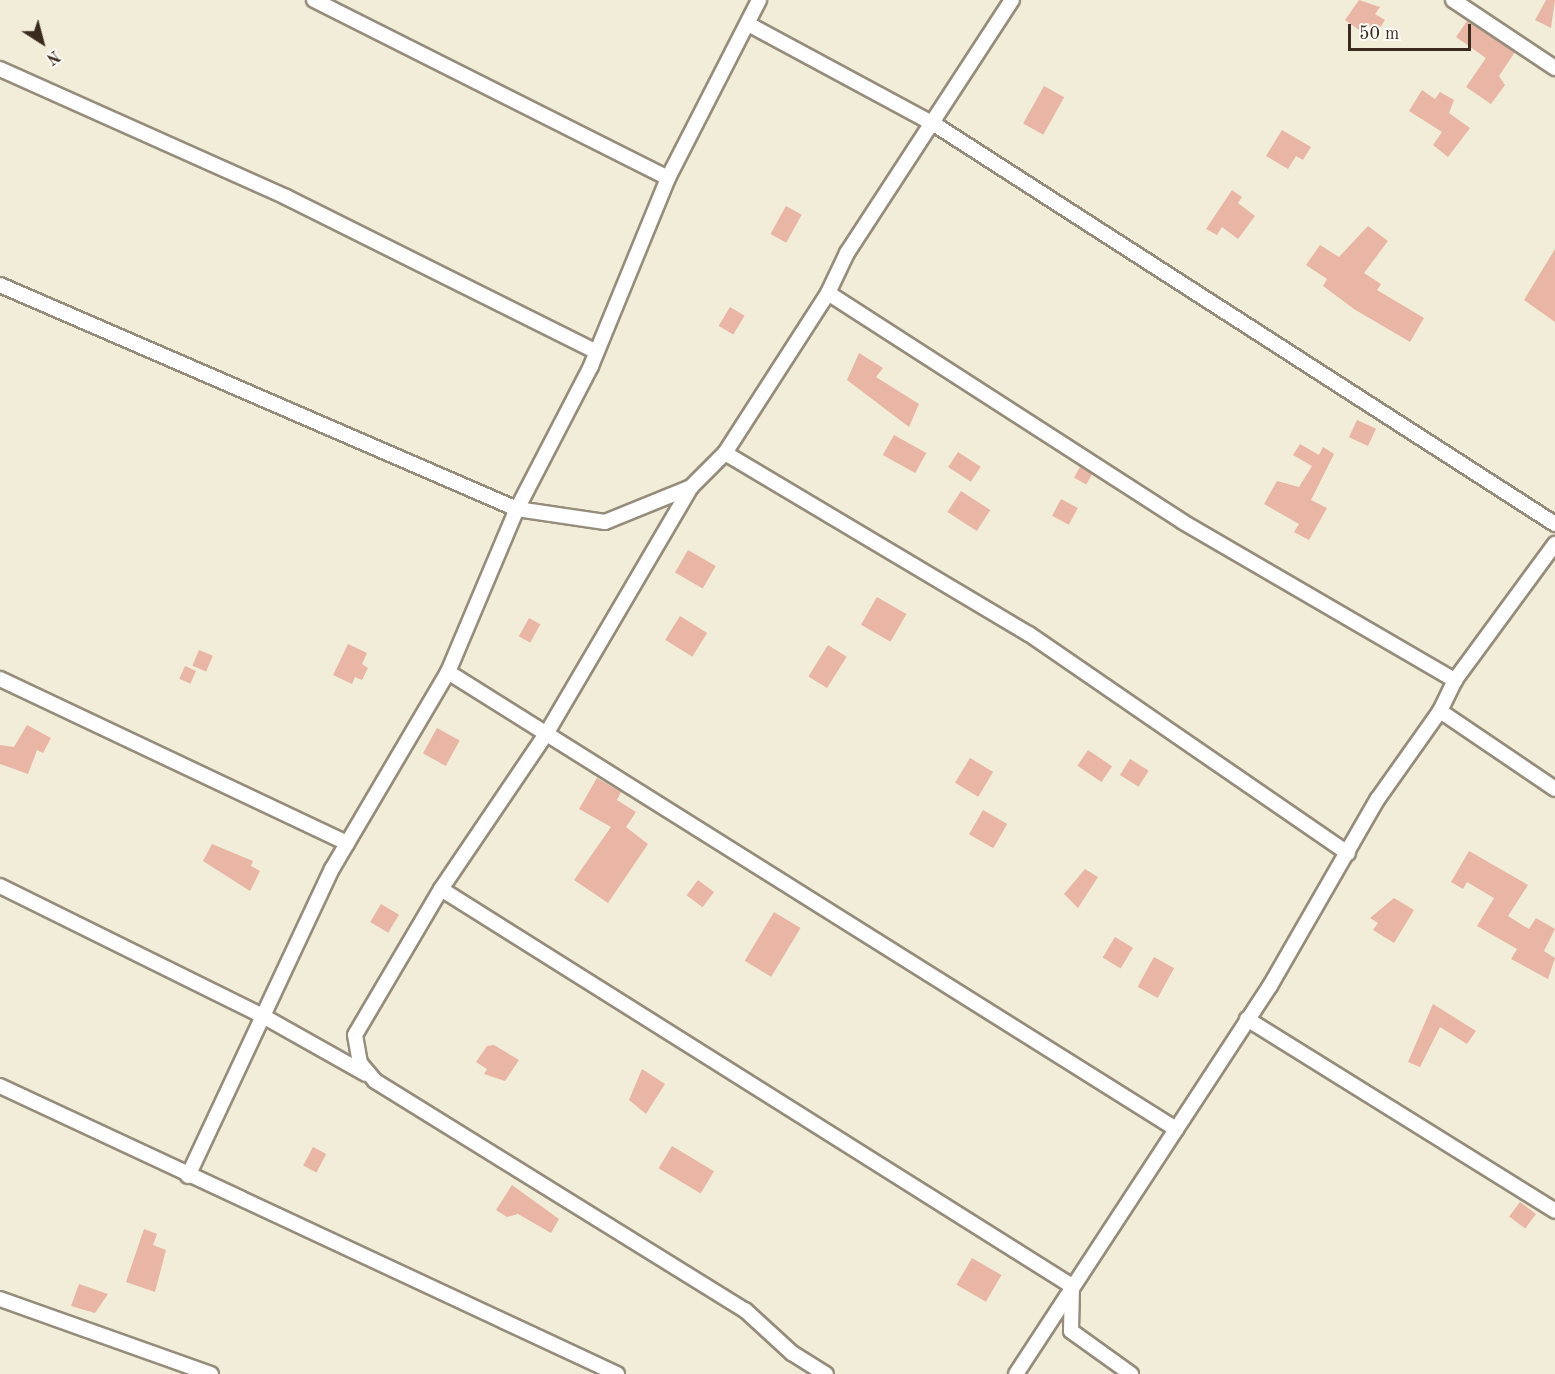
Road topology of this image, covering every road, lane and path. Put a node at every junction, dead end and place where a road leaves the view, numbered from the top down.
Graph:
1 (314, 0) edge
2 (759, 0) edge
3 (1012, 0) edge
4 (1453, 0) edge
5 (748, 24) junction
6 (1555, 68) edge
7 (0, 69) edge
8 (934, 124) junction
9 (668, 178) junction
10 (0, 285) edge
11 (828, 293) junction
12 (597, 351) junction
13 (725, 453) junction
14 (691, 487) junction
15 (518, 508) junction
16 (1555, 524) edge
17 (1555, 544) edge
18 (448, 672) junction
19 (0, 678) edge
20 (1455, 680) junction
21 (1440, 711) junction
22 (546, 734) junction
23 (1555, 789) edge
24 (347, 843) junction
25 (1348, 853) junction
26 (0, 886) edge
27 (441, 889) junction
28 (263, 1016) junction
29 (1247, 1019) junction
30 (366, 1074) junction
31 (0, 1086) edge
32 (1176, 1129) junction
33 (188, 1176) junction
34 (1555, 1211) edge
35 (1072, 1286) junction
36 (0, 1299) edge
37 (211, 1374) edge
38 (616, 1374) edge
39 (826, 1374) edge
40 (1016, 1374) edge
41 (1131, 1374) edge

1 - 9 street
2 - 5 street
3 - 8 street
4 - 6 street
5 - 8 street
5 - 9 street
7 - 12 street
8 - 11 street
8 - 16 street
9 - 12 street
10 - 15 street
11 - 13 street
11 - 20 street
12 - 15 street
13 - 14 street
13 - 25 street
14 - 15 street
14 - 22 street
15 - 18 street
17 - 20 street
18 - 22 street
18 - 24 street
19 - 24 street
20 - 21 street
21 - 23 street
21 - 25 street
22 - 27 street
22 - 32 street
24 - 28 street
25 - 29 street
26 - 28 street
27 - 30 street
27 - 35 street
28 - 30 street
28 - 33 street
29 - 32 street
29 - 34 street
30 - 39 street
31 - 33 street
32 - 35 street
33 - 38 street
35 - 40 street
35 - 41 street
36 - 37 street

